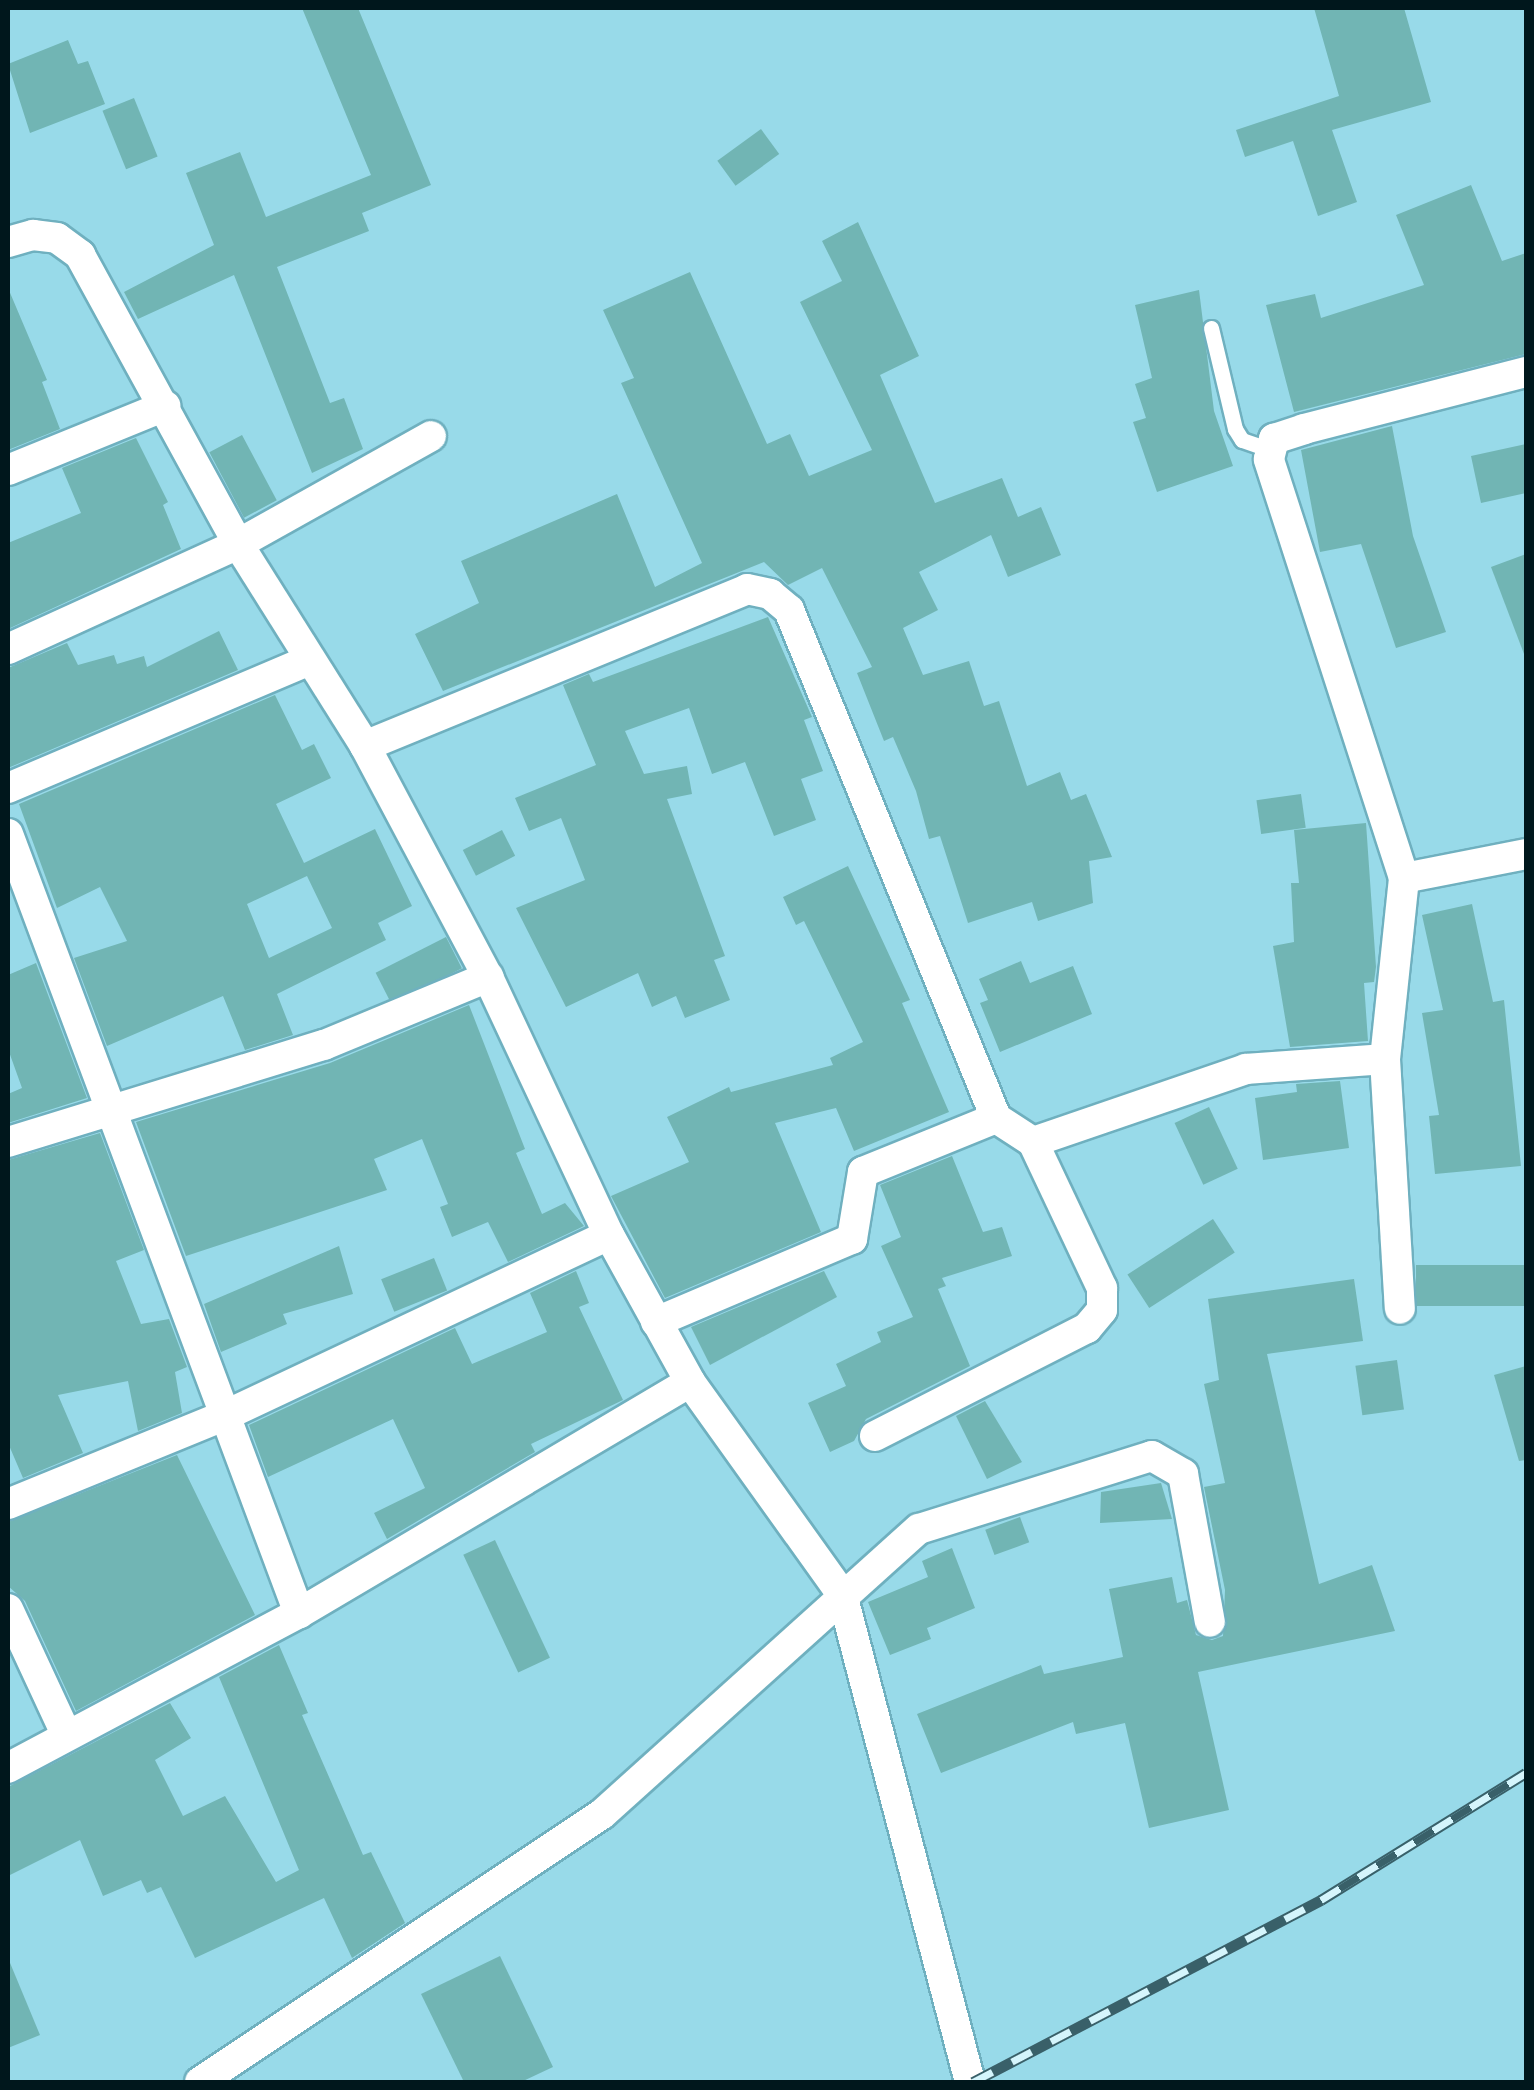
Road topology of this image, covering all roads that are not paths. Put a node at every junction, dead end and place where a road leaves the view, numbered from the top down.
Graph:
1 (8, 242) edge
2 (1212, 328) dead end
3 (1526, 372) edge
4 (165, 406) junction
5 (430, 436) dead end
6 (1271, 450) junction
7 (8, 470) edge
8 (238, 544) junction
9 (8, 648) edge
10 (310, 660) junction
11 (365, 746) junction
12 (8, 788) edge
13 (8, 834) edge
14 (1526, 854) edge
15 (1404, 878) junction
16 (488, 978) junction
17 (1385, 1060) junction
18 (114, 1106) junction
19 (996, 1118) junction
20 (8, 1142) edge
21 (1032, 1142) junction
22 (609, 1235) junction
23 (1400, 1309) dead end
24 (656, 1322) junction
25 (690, 1382) junction
26 (224, 1416) junction
27 (875, 1436) dead end
28 (8, 1504) edge
29 (842, 1594) junction
30 (8, 1609) edge
31 (299, 1613) junction
32 (1210, 1622) dead end
33 (66, 1734) junction
34 (8, 1768) edge
35 (200, 2082) edge
36 (970, 2082) edge

1 - 4 street
2 - 6 lane
3 - 6 street
4 - 7 street
4 - 8 street
5 - 8 street
6 - 15 street
8 - 9 street
8 - 10 street
10 - 11 street
10 - 12 street
11 - 16 street
11 - 19 street
13 - 18 street
14 - 15 street
15 - 17 street
16 - 18 street
16 - 22 street
17 - 21 street
17 - 23 street
18 - 20 street
18 - 26 street
19 - 21 street
19 - 24 street
21 - 27 street
22 - 24 street
22 - 26 street
24 - 25 street
25 - 29 street
25 - 31 street
26 - 28 street
26 - 31 street
29 - 32 street
29 - 35 street
29 - 36 street
30 - 33 street
31 - 33 street
33 - 34 street

